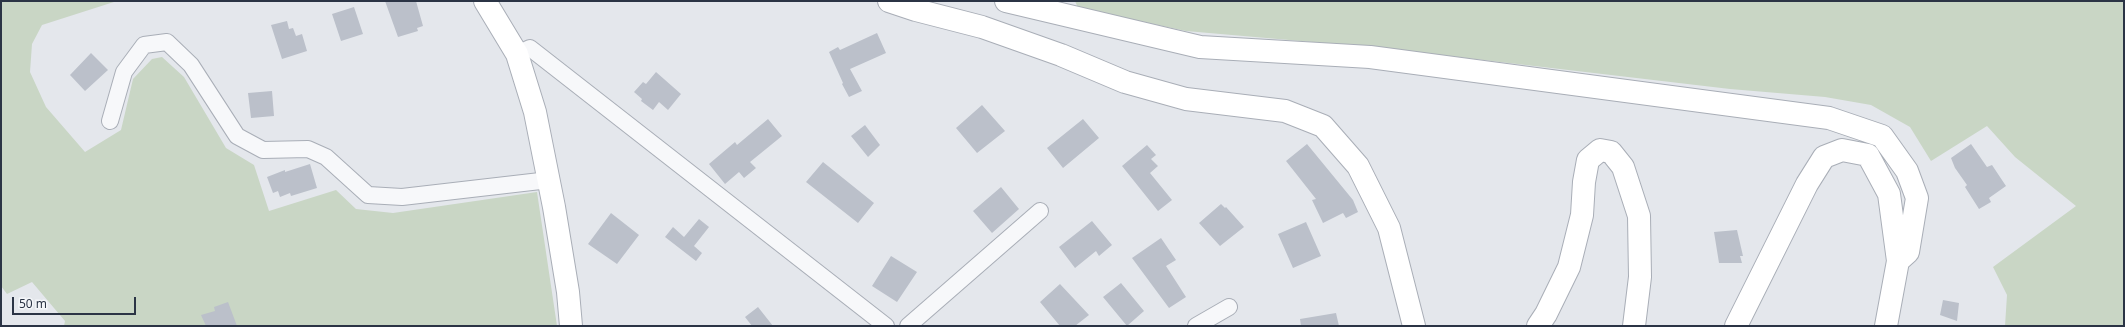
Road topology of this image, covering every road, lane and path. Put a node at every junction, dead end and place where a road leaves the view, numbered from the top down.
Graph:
1 (485, 1) edge
2 (889, 1) edge
3 (1006, 1) edge
4 (517, 54) junction
5 (110, 121) dead end
6 (548, 180) junction
7 (1040, 211) dead end
8 (1898, 261) junction
9 (1229, 307) dead end
10 (571, 326) edge
11 (886, 326) edge
12 (908, 326) edge
13 (1196, 326) edge
14 (1414, 326) edge
15 (1538, 326) edge
16 (1634, 326) edge
17 (1736, 326) edge
18 (1886, 326) edge

1 - 4 main road
2 - 14 main road
3 - 8 main road
4 - 6 main road
4 - 11 street
5 - 6 street
6 - 10 main road
7 - 12 street
8 - 17 main road
8 - 18 main road
9 - 13 street
15 - 16 main road

